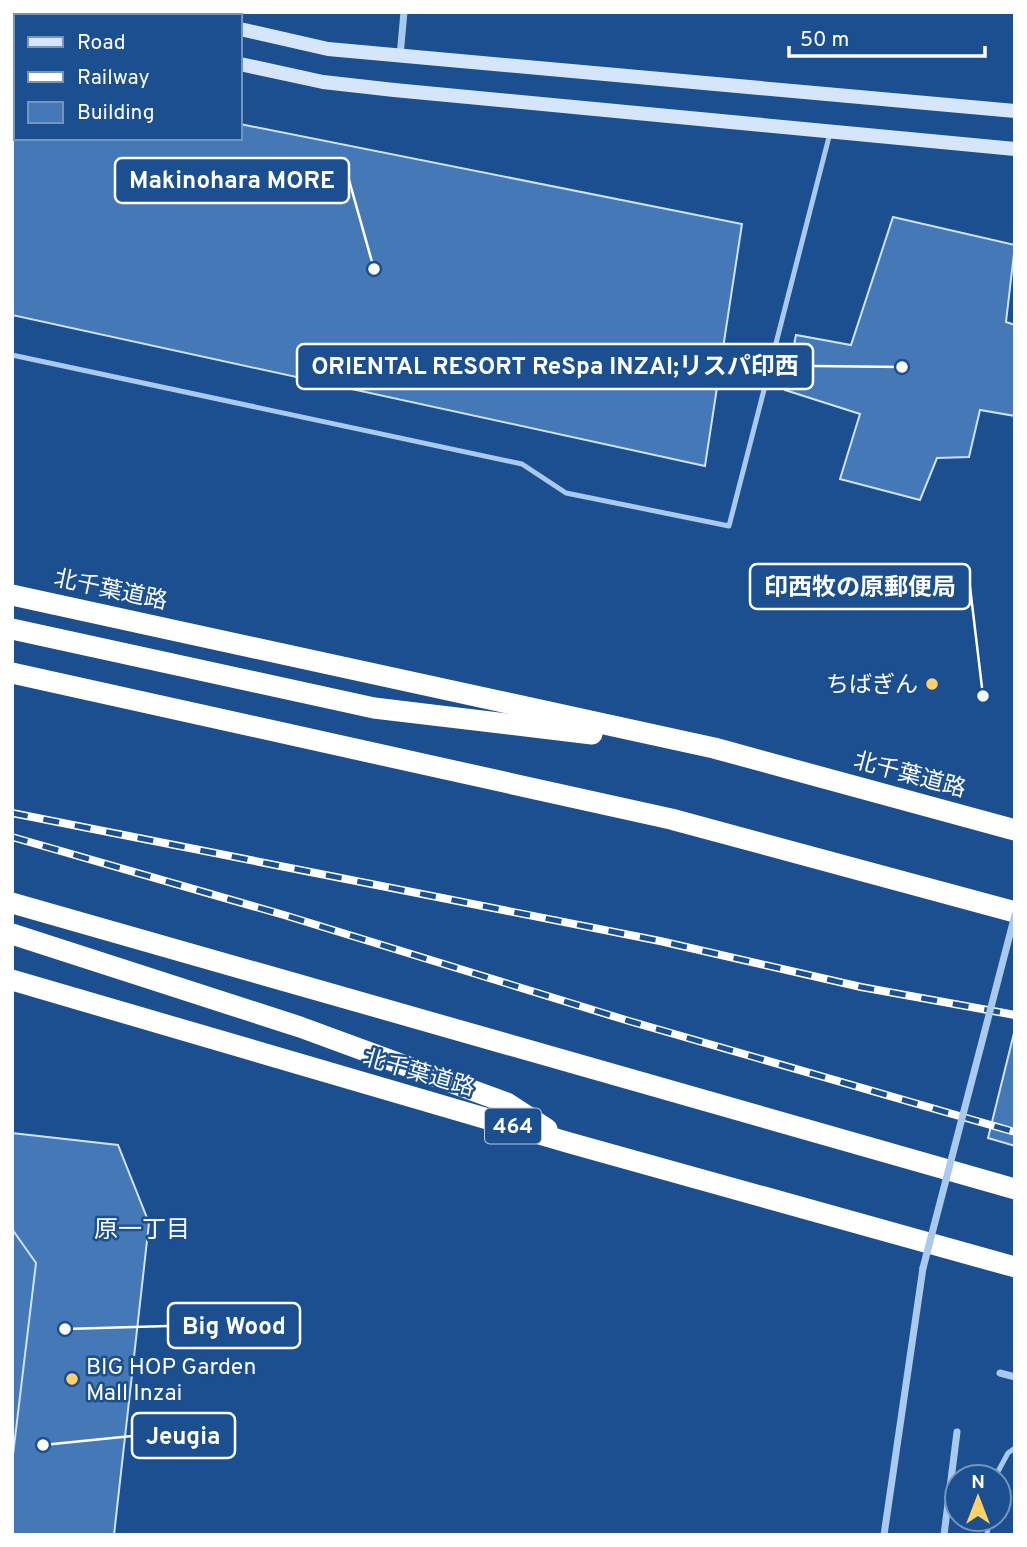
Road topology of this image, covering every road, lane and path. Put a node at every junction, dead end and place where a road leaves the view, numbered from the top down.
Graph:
1 (404, 12) edge
2 (242, 29) edge
3 (400, 56) junction
4 (242, 64) edge
5 (1015, 110) edge
6 (830, 133) junction
7 (1015, 149) edge
8 (12, 355) edge
9 (12, 595) edge
10 (12, 629) edge
11 (12, 673) edge
12 (714, 748) junction
13 (1015, 830) edge
14 (12, 902) edge
15 (1015, 914) edge
16 (12, 934) edge
17 (12, 979) edge
18 (570, 1143) junction
19 (1015, 1189) edge
20 (1015, 1267) edge
21 (1000, 1373) dead end
22 (1015, 1377) edge
23 (957, 1432) dead end
24 (1015, 1448) edge
25 (1003, 1463) edge
26 (884, 1535) edge
27 (944, 1535) edge

1 - 3 street
2 - 3 street
3 - 5 street
4 - 6 street
6 - 7 street
6 - 8 lane
9 - 12 highway, 北千葉道路
10 - 12 highway
11 - 15 highway
12 - 13 highway, 北千葉道路
14 - 19 highway
15 - 26 street, bridge
16 - 18 highway
17 - 18 highway, 北千葉道路 / 464
18 - 20 highway, 北千葉道路 / 464
21 - 22 street
23 - 27 street
24 - 25 lane

